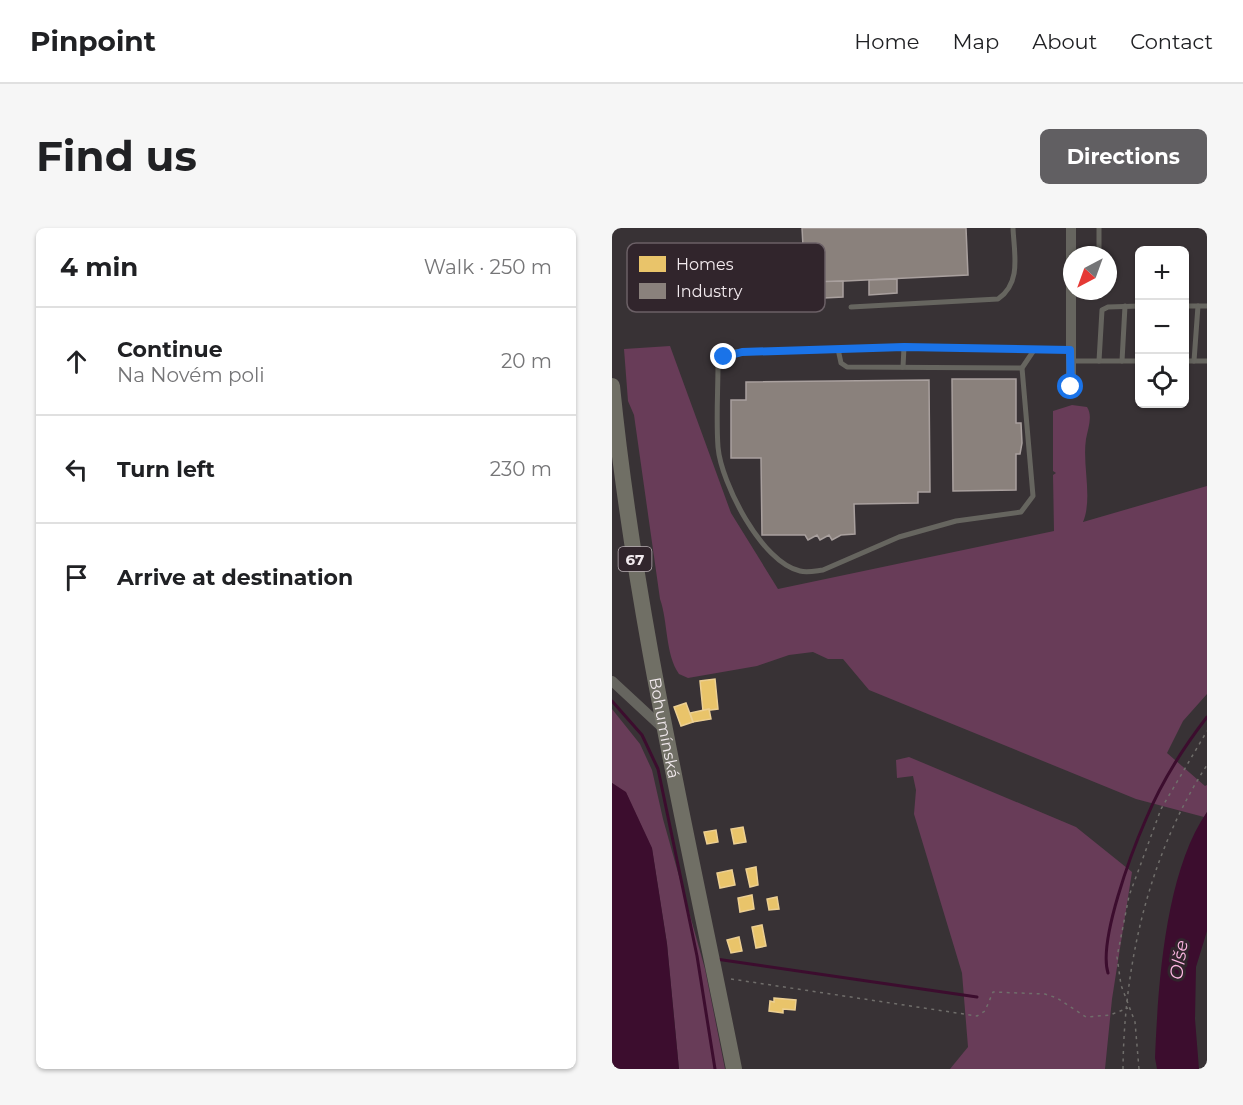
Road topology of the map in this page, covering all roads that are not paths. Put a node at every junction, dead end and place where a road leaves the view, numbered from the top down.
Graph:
1 (1013, 228) edge
2 (1071, 228) edge
3 (1099, 228) edge
4 (1099, 246) edge
5 (1125, 306) junction
6 (1135, 306) edge
7 (1189, 306) edge
8 (1198, 306) junction
9 (1207, 306) edge
10 (851, 307) dead end
11 (904, 347) junction
12 (838, 349) junction
13 (1034, 350) junction
14 (1070, 355) junction
15 (1099, 361) junction
16 (1122, 361) junction
17 (1135, 361) edge
18 (1189, 361) edge
19 (1194, 361) junction
20 (1207, 361) edge
21 (903, 366) junction
22 (1022, 368) junction
23 (612, 386) edge
24 (1071, 387) dead end
25 (612, 681) edge
26 (665, 730) junction
27 (734, 1069) edge

1 - 10 lane
2 - 14 street
3 - 4 lane
5 - 6 lane
5 - 15 lane
5 - 16 lane
7 - 8 lane
8 - 9 lane
8 - 19 lane
11 - 12 lane
11 - 13 lane
11 - 21 lane
12 - 21 lane
12 - 22 lane
13 - 14 lane
13 - 22 lane
14 - 15 lane
14 - 24 street
15 - 16 lane
16 - 17 lane
18 - 19 lane
19 - 20 lane
21 - 22 lane
23 - 26 main road, Bohumínská / 67
25 - 26 street
26 - 27 main road, Bohumínská / 67

